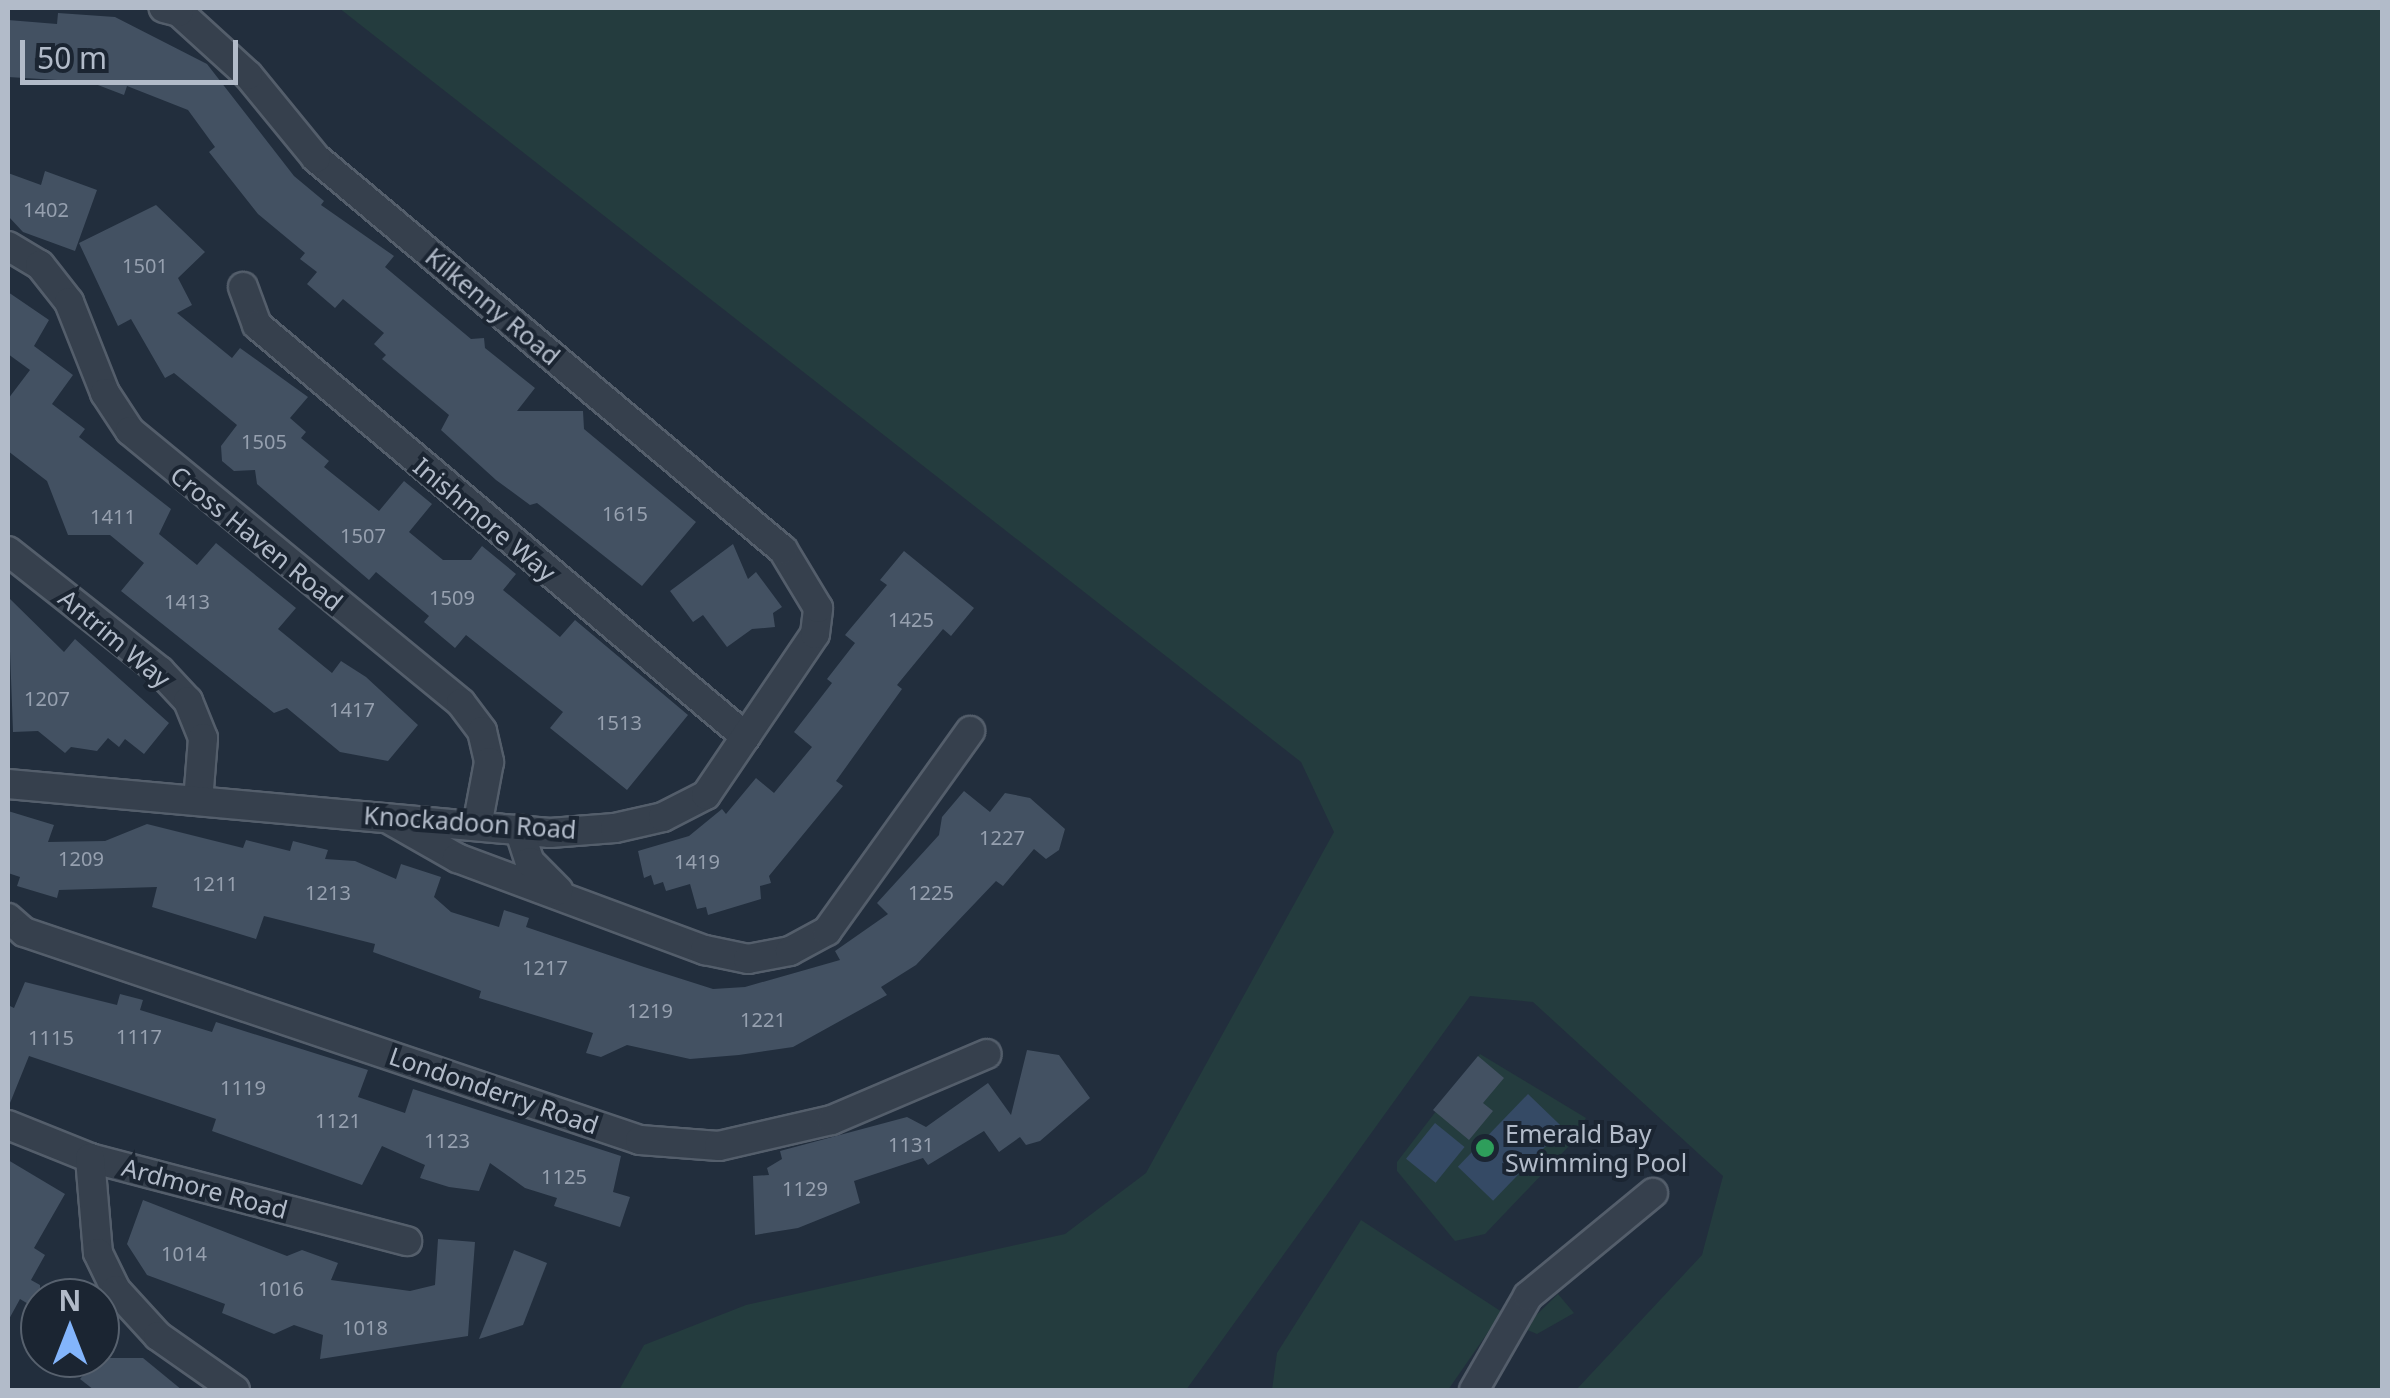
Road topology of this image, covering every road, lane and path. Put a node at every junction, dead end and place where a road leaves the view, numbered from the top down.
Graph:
1 (164, 8) edge
2 (8, 246) edge
3 (243, 287) dead end
4 (8, 551) edge
5 (818, 608) joint
6 (970, 731) dead end
7 (746, 738) junction
8 (8, 784) edge
9 (198, 801) junction
10 (387, 818) junction
11 (476, 826) junction
12 (519, 830) junction
13 (562, 894) junction
14 (8, 918) edge
15 (987, 1054) dead end
16 (8, 1125) edge
17 (90, 1158) junction
18 (1653, 1194) dead end
19 (406, 1241) dead end
20 (235, 1390) edge
21 (1474, 1390) edge

1 - 5 street, Kilkenny Road
2 - 11 street, Cross Haven Road
3 - 7 street, Inishmore Way
4 - 9 street, Antrim Way
5 - 7 street, Knockadoon Road
6 - 13 street
7 - 12 street, Knockadoon Road
8 - 9 street, Knockadoon Road
9 - 10 street, Knockadoon Road
10 - 11 street, Knockadoon Road
10 - 13 street
11 - 12 street, Knockadoon Road
12 - 13 street
14 - 15 street, Londonderry Road
16 - 17 street, Ardmore Road
17 - 19 street, Ardmore Road
17 - 20 street
18 - 21 street

